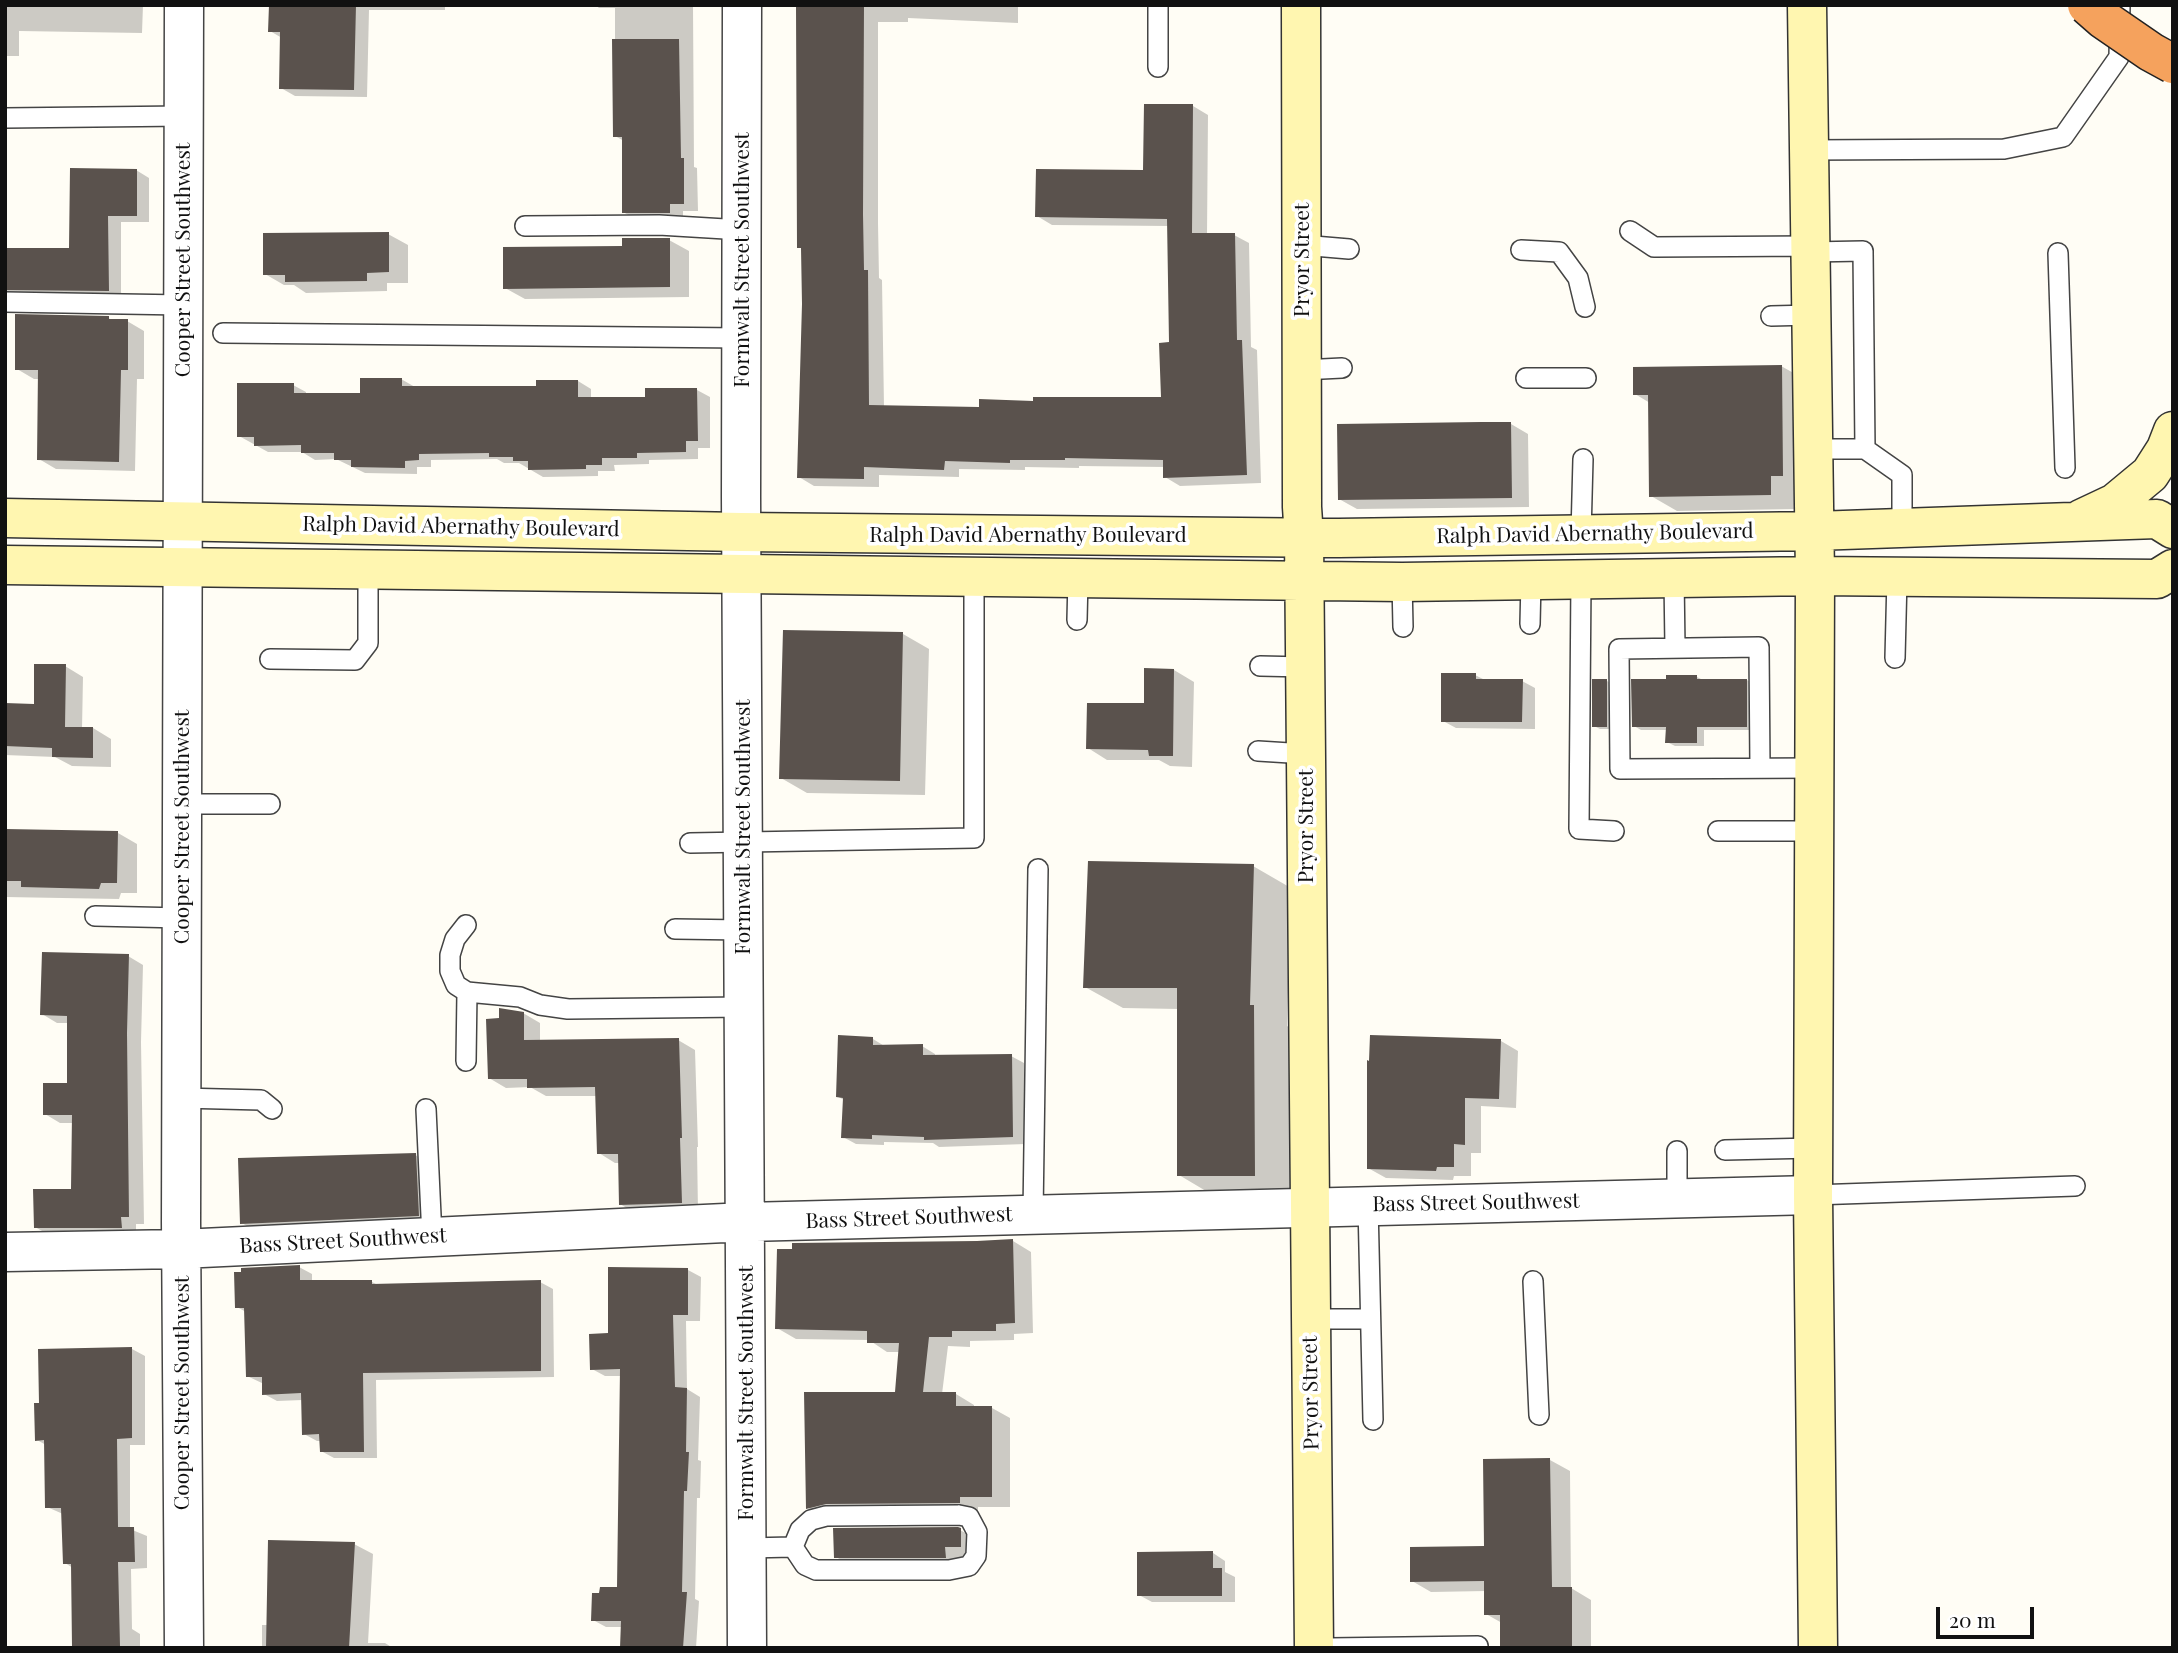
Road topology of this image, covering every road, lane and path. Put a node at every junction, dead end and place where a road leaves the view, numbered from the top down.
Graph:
1 (184, 5) edge
2 (742, 5) edge
3 (1158, 5) edge
4 (1301, 5) edge
5 (1807, 5) edge
6 (2087, 5) edge
7 (2120, 5) edge
8 (2173, 64) edge
9 (1158, 67) dead end
10 (184, 117) junction
11 (5, 118) edge
12 (1809, 150) junction
13 (525, 226) dead end
14 (742, 230) junction
15 (1630, 231) dead end
16 (1302, 245) junction
17 (1349, 249) dead end
18 (1811, 249) junction
19 (1521, 250) dead end
20 (2058, 253) dead end
21 (5, 302) edge
22 (183, 305) junction
23 (1586, 307) dead end
24 (1812, 315) junction
25 (1771, 316) dead end
26 (223, 333) dead end
27 (742, 338) junction
28 (1342, 368) dead end
29 (1302, 370) junction
30 (1526, 378) dead end
31 (1586, 378) dead end
32 (2173, 431) edge
33 (1814, 449) junction
34 (1865, 449) junction
35 (1583, 459) dead end
36 (2065, 468) dead end
37 (5, 518) edge
38 (183, 522) junction
39 (2063, 522) junction
40 (1902, 528) junction
41 (2173, 530) edge
42 (1815, 531) junction
43 (741, 532) junction
44 (1581, 534) junction
45 (1304, 537) junction
46 (5, 565) edge
47 (182, 568) junction
48 (2173, 569) edge
49 (368, 570) junction
50 (742, 576) junction
51 (1815, 576) junction
52 (974, 578) junction
53 (1674, 578) junction
54 (1897, 578) junction
55 (1078, 579) junction
56 (2050, 579) junction
57 (1531, 580) junction
58 (1581, 580) junction
59 (1304, 581) junction
60 (1402, 582) junction
61 (1077, 620) dead end
62 (1530, 624) dead end
63 (1403, 628) dead end
64 (1675, 648) junction
65 (1895, 658) dead end
66 (270, 659) dead end
67 (1260, 666) dead end
68 (1305, 667) junction
69 (1258, 751) dead end
70 (1306, 754) junction
71 (1760, 768) junction
72 (1815, 768) junction
73 (182, 804) junction
74 (270, 804) dead end
75 (1614, 831) dead end
76 (1718, 831) dead end
77 (1815, 831) junction
78 (743, 842) junction
79 (690, 843) dead end
80 (1038, 869) dead end
81 (95, 916) dead end
82 (182, 918) junction
83 (466, 925) dead end
84 (675, 929) dead end
85 (744, 930) junction
86 (467, 992) junction
87 (744, 1007) junction
88 (466, 1060) dead end
89 (181, 1098) junction
90 (272, 1109) dead end
91 (426, 1109) dead end
92 (1813, 1148) junction
93 (1726, 1150) dead end
94 (1677, 1151) dead end
95 (2075, 1186) dead end
96 (1813, 1195) junction
97 (1677, 1198) junction
98 (1368, 1205) junction
99 (1309, 1207) junction
100 (1034, 1214) junction
101 (746, 1222) junction
102 (432, 1237) junction
103 (181, 1249) junction
104 (5, 1252) edge
105 (1533, 1281) dead end
106 (1310, 1319) junction
107 (1370, 1319) junction
108 (1539, 1415) dead end
109 (1373, 1420) dead end
110 (793, 1547) junction
111 (747, 1548) junction
112 (1478, 1646) edge
113 (184, 1648) edge
114 (747, 1648) edge
115 (1314, 1648) edge
116 (1330, 1648) edge
117 (1818, 1648) edge

1 - 10 street, Cooper Street Southwest
2 - 14 street, Formwalt Street Southwest
3 - 9 lane
4 - 16 main road, Pryor Street
5 - 12 main road
6 - 8 highway, bridge
7 - 12 lane
10 - 11 lane
10 - 22 street, Cooper Street Southwest
12 - 18 main road
13 - 14 lane
14 - 27 street, Formwalt Street Southwest
15 - 18 lane
16 - 17 lane
16 - 29 main road, Pryor Street
18 - 24 main road
18 - 34 lane
19 - 23 lane
20 - 36 lane
21 - 22 lane
22 - 38 street, Cooper Street Southwest
24 - 25 lane
24 - 33 main road
26 - 27 lane
27 - 43 street, Formwalt Street Southwest
28 - 29 lane
29 - 45 main road, Pryor Street
30 - 31 lane
32 - 39 main road
33 - 34 lane
33 - 42 main road
34 - 40 lane
35 - 44 lane
37 - 38 main road, Ralph David Abernathy Boulevard
38 - 43 main road, Ralph David Abernathy Boulevard
38 - 47 street, Cooper Street Southwest
39 - 40 main road, Ralph David Abernathy Boulevard
39 - 41 main road, Ralph David Abernathy Boulevard
39 - 56 main road
40 - 42 main road, Ralph David Abernathy Boulevard
42 - 44 main road, Ralph David Abernathy Boulevard
42 - 51 main road
43 - 45 main road, Ralph David Abernathy Boulevard
43 - 50 street, Formwalt Street Southwest
44 - 45 main road, Ralph David Abernathy Boulevard
45 - 59 main road, Pryor Street
46 - 47 main road, Ralph David Abernathy Boulevard
47 - 49 main road, Ralph David Abernathy Boulevard
47 - 73 street, Cooper Street Southwest
48 - 56 main road, Ralph David Abernathy Boulevard
49 - 50 main road, Ralph David Abernathy Boulevard
49 - 66 lane
50 - 52 main road, Ralph David Abernathy Boulevard
50 - 78 street, Formwalt Street Southwest
51 - 53 main road, Ralph David Abernathy Boulevard
51 - 54 main road, Ralph David Abernathy Boulevard
51 - 72 main road
52 - 55 main road, Ralph David Abernathy Boulevard
52 - 78 lane
53 - 58 main road, Ralph David Abernathy Boulevard
53 - 64 lane
54 - 56 main road, Ralph David Abernathy Boulevard
54 - 65 lane
55 - 59 main road, Ralph David Abernathy Boulevard
55 - 61 lane
57 - 58 main road, Ralph David Abernathy Boulevard
57 - 60 main road, Ralph David Abernathy Boulevard
57 - 62 lane
58 - 75 lane
59 - 60 main road, Ralph David Abernathy Boulevard
59 - 68 main road, Pryor Street
60 - 63 lane
64 - 71 lane
64 - 71 lane
67 - 68 lane
68 - 70 main road, Pryor Street
69 - 70 lane
70 - 99 main road, Pryor Street
71 - 72 lane
72 - 77 main road
73 - 74 lane
73 - 82 street, Cooper Street Southwest
76 - 77 lane
77 - 92 main road
78 - 79 lane
78 - 85 street, Formwalt Street Southwest
80 - 100 lane
81 - 82 lane
82 - 89 street, Cooper Street Southwest
83 - 86 lane
84 - 85 lane
85 - 87 street, Formwalt Street Southwest
86 - 87 lane
86 - 88 lane
87 - 101 street, Formwalt Street Southwest
89 - 90 lane
89 - 103 street, Cooper Street Southwest
91 - 102 lane
92 - 93 lane
92 - 96 main road
94 - 97 lane
95 - 96 lane
96 - 97 street, Bass Street Southwest
96 - 117 main road
97 - 98 street, Bass Street Southwest
98 - 99 street, Bass Street Southwest
98 - 107 lane
99 - 100 street, Bass Street Southwest
99 - 106 main road, Pryor Street
100 - 101 street, Bass Street Southwest
101 - 102 street, Bass Street Southwest
101 - 111 street, Formwalt Street Southwest
102 - 103 street, Bass Street Southwest
103 - 104 street, Bass Street Southwest
103 - 113 street, Cooper Street Southwest
105 - 108 lane
106 - 107 lane
106 - 115 main road, Pryor Street
107 - 109 lane
110 - 110 lane
110 - 111 lane
111 - 114 street, Formwalt Street Southwest
112 - 116 lane

